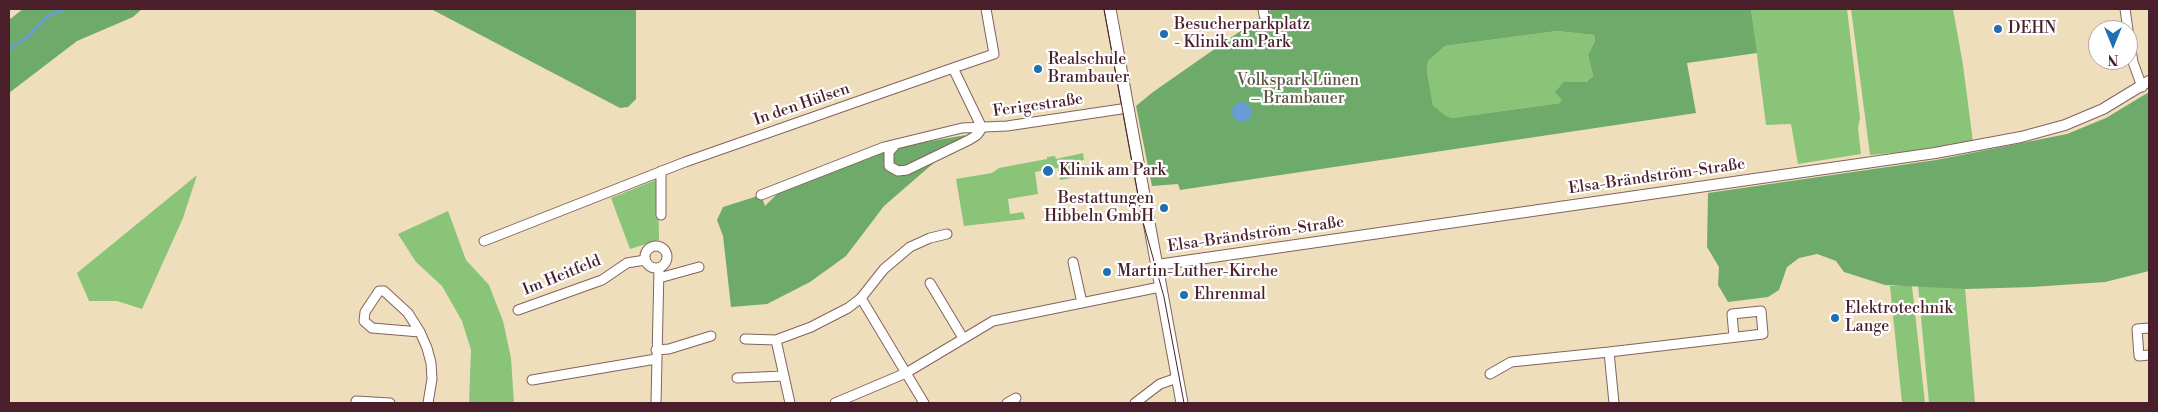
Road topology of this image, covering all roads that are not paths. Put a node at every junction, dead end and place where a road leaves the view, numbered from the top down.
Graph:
1 (986, 9) edge
2 (1110, 9) edge
3 (953, 68) junction
4 (2138, 70) edge
5 (2146, 84) edge
6 (1128, 108) junction
7 (982, 128) junction
8 (895, 145) junction
9 (661, 172) junction
10 (761, 195) dead end
11 (661, 215) dead end
12 (947, 234) dead end
13 (484, 241) dead end
14 (645, 260) junction
15 (1073, 262) dead end
16 (1156, 265) junction
17 (699, 267) dead end
18 (659, 268) junction
19 (659, 278) junction
20 (930, 283) dead end
21 (1160, 287) junction
22 (861, 298) junction
23 (1082, 303) junction
24 (518, 310) dead end
25 (2149, 328) edge
26 (420, 332) junction
27 (711, 336) dead end
28 (1734, 337) dead end
29 (963, 338) junction
30 (745, 340) dead end
31 (776, 340) junction
32 (1609, 352) junction
33 (656, 355) junction
34 (2149, 355) edge
35 (906, 373) junction
36 (1490, 374) dead end
37 (784, 376) junction
38 (737, 378) dead end
39 (1177, 378) junction
40 (532, 380) dead end
41 (356, 401) dead end
42 (390, 403) edge
43 (428, 403) edge
44 (656, 403) edge
45 (790, 403) edge
46 (835, 403) edge
47 (924, 403) edge
48 (1135, 403) edge
49 (1182, 403) edge
50 (1614, 403) edge

1 - 3 street, In den Hülsen
2 - 6 main road
3 - 7 street
3 - 9 street, In den Hülsen
4 - 5 street
5 - 16 street, Elsa-Brändström-Straße
6 - 7 street, Ferigestraße
6 - 16 main road
7 - 8 street, Ferigestraße
7 - 8 street, Ferigestraße
8 - 10 street, Ferigestraße
9 - 11 street
9 - 13 street, In den Hülsen
12 - 22 street
14 - 18 street
14 - 18 street, Im Heitfeld
14 - 24 street, Im Heitfeld
15 - 23 street
16 - 21 main road
17 - 19 street
18 - 19 street, Im Heitfeld
19 - 33 street, Im Heitfeld
20 - 29 street
21 - 23 street
21 - 39 main road
22 - 31 street
22 - 35 street
23 - 29 street
25 - 34 street
26 - 26 street
26 - 43 street
27 - 33 street
28 - 32 street
29 - 35 street
30 - 31 street
31 - 37 street
32 - 36 street
32 - 50 street
33 - 40 street
33 - 44 street, Im Heitfeld
35 - 46 street
35 - 47 street
37 - 38 street
37 - 45 street
39 - 48 street
39 - 49 main road
41 - 42 street

